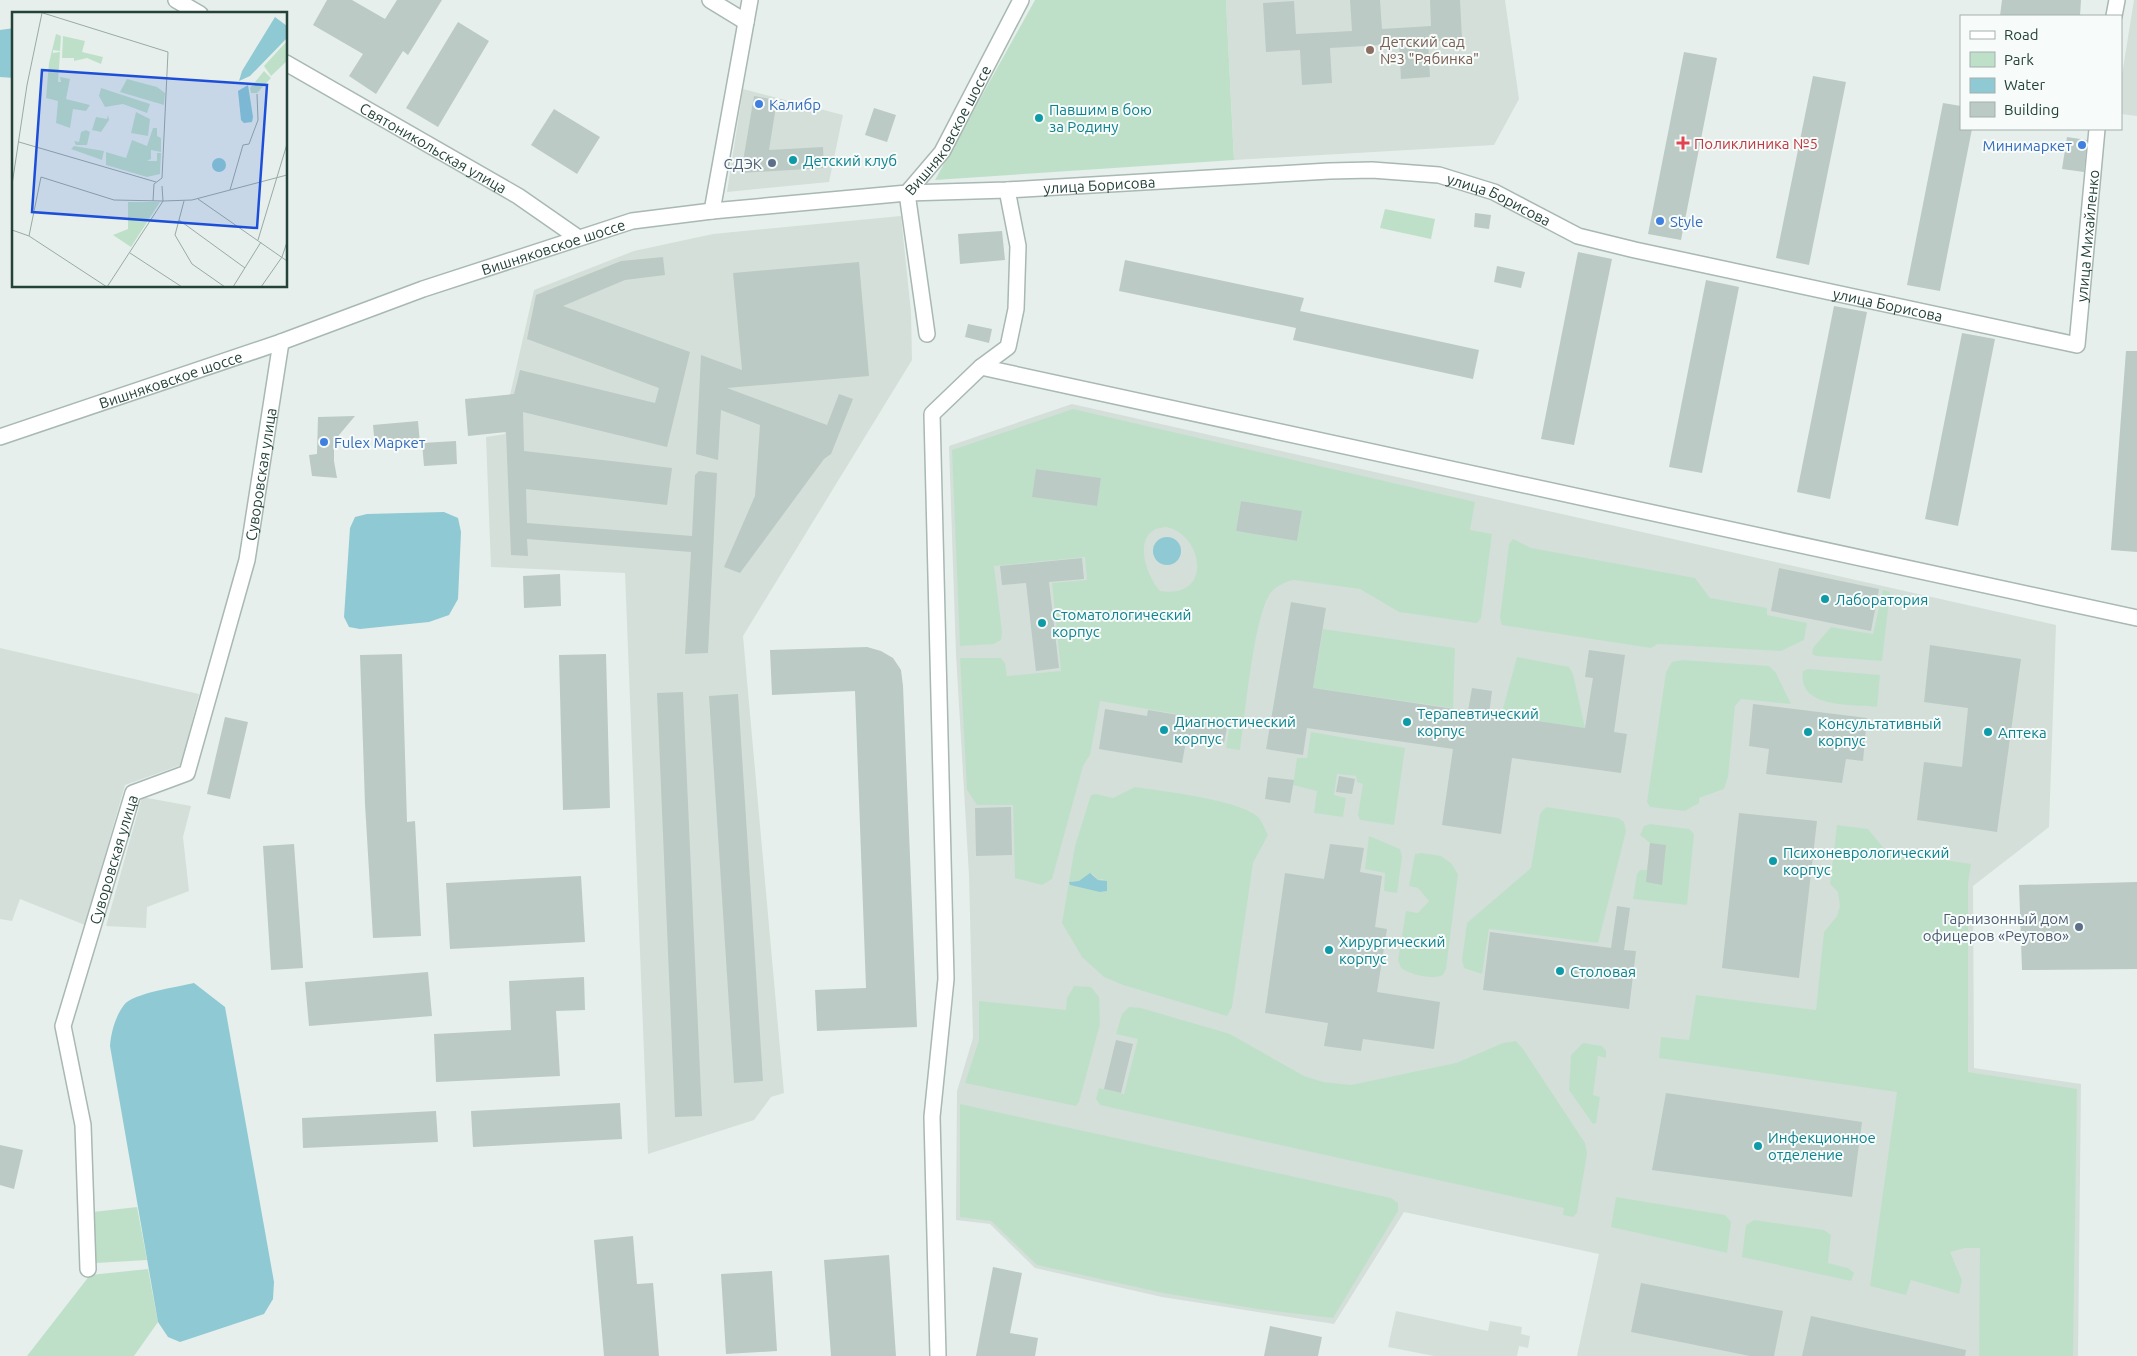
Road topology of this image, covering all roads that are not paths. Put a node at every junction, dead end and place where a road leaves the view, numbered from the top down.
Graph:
1 (176, 0) edge
2 (710, 0) edge
3 (750, 0) edge
4 (1021, 0) edge
5 (2117, 0) edge
6 (197, 12) edge
7 (2114, 15) edge
8 (746, 22) junction
9 (288, 64) edge
10 (2097, 130) edge
11 (1007, 190) junction
12 (907, 193) junction
13 (712, 211) junction
14 (577, 237) junction
15 (926, 334) dead end
16 (281, 342) junction
17 (2077, 345) joint
18 (981, 367) junction
19 (0, 437) edge
20 (2137, 618) edge
21 (88, 1269) dead end
22 (938, 1356) edge

1 - 6 street
2 - 8 street
3 - 8 street
4 - 12 street, Вишняковское шоссе
5 - 7 street
8 - 13 street
9 - 14 street, Святоникольская улица
10 - 17 street, улица Михайленко
11 - 12 street, улица Борисова
11 - 17 street, улица Борисова
11 - 18 street
12 - 13 street, Вишняковское шоссе
12 - 15 street
13 - 14 street, Вишняковское шоссе
14 - 16 street, Вишняковское шоссе
16 - 19 street, Вишняковское шоссе
16 - 21 street, Суворовская улица
18 - 20 street
18 - 22 street

